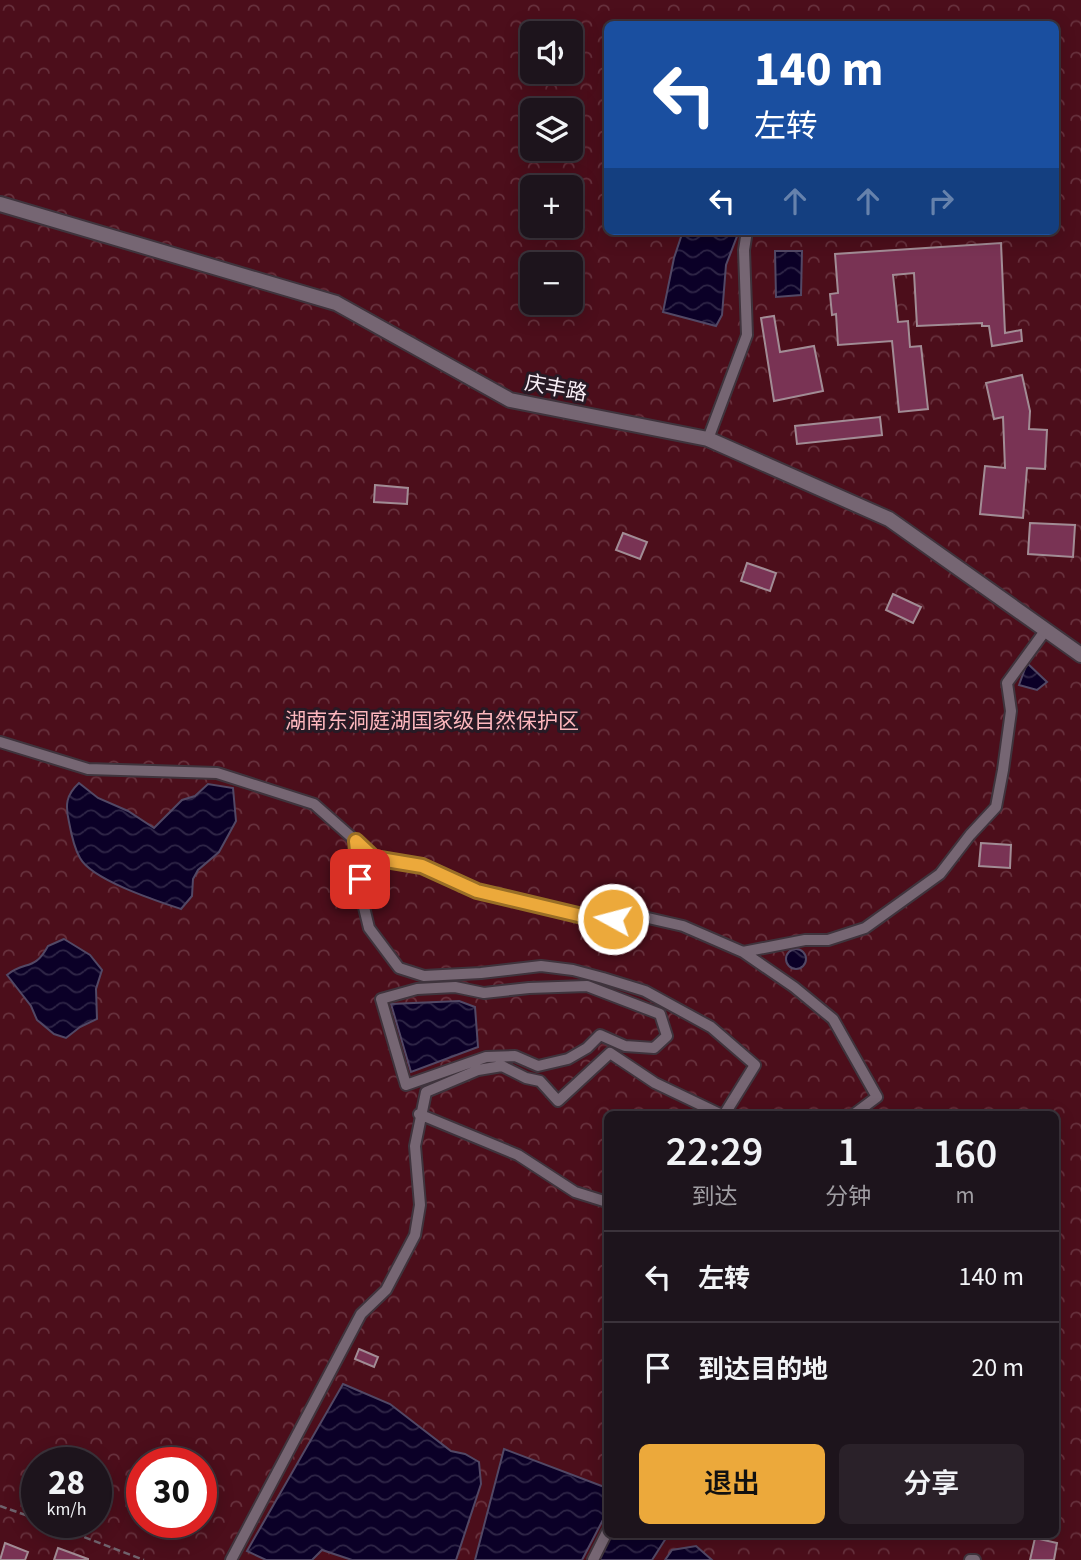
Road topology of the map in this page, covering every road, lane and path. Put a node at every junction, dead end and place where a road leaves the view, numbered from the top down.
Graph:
1 (0, 204) edge
2 (746, 235) edge
3 (708, 439) junction
4 (1045, 631) junction
5 (1081, 655) edge
6 (0, 742) edge
7 (356, 841) junction
8 (743, 952) junction
9 (486, 1056) joint
10 (714, 1111) edge
11 (726, 1111) edge
12 (858, 1111) edge
13 (419, 1114) junction
14 (604, 1201) edge
15 (0, 1506) edge
16 (21, 1513) edge
17 (87, 1538) edge
18 (604, 1538) edge
19 (144, 1560) edge
20 (231, 1560) edge
21 (593, 1560) edge

1 - 3 street, 庆丰路
2 - 3 street
3 - 4 street, 庆丰路
4 - 5 street, 庆丰路
4 - 8 street
6 - 7 street
7 - 8 street
7 - 11 street
8 - 12 street
9 - 9 street
10 - 13 street
13 - 14 street
13 - 20 street
15 - 16 path
17 - 19 path
18 - 21 street

